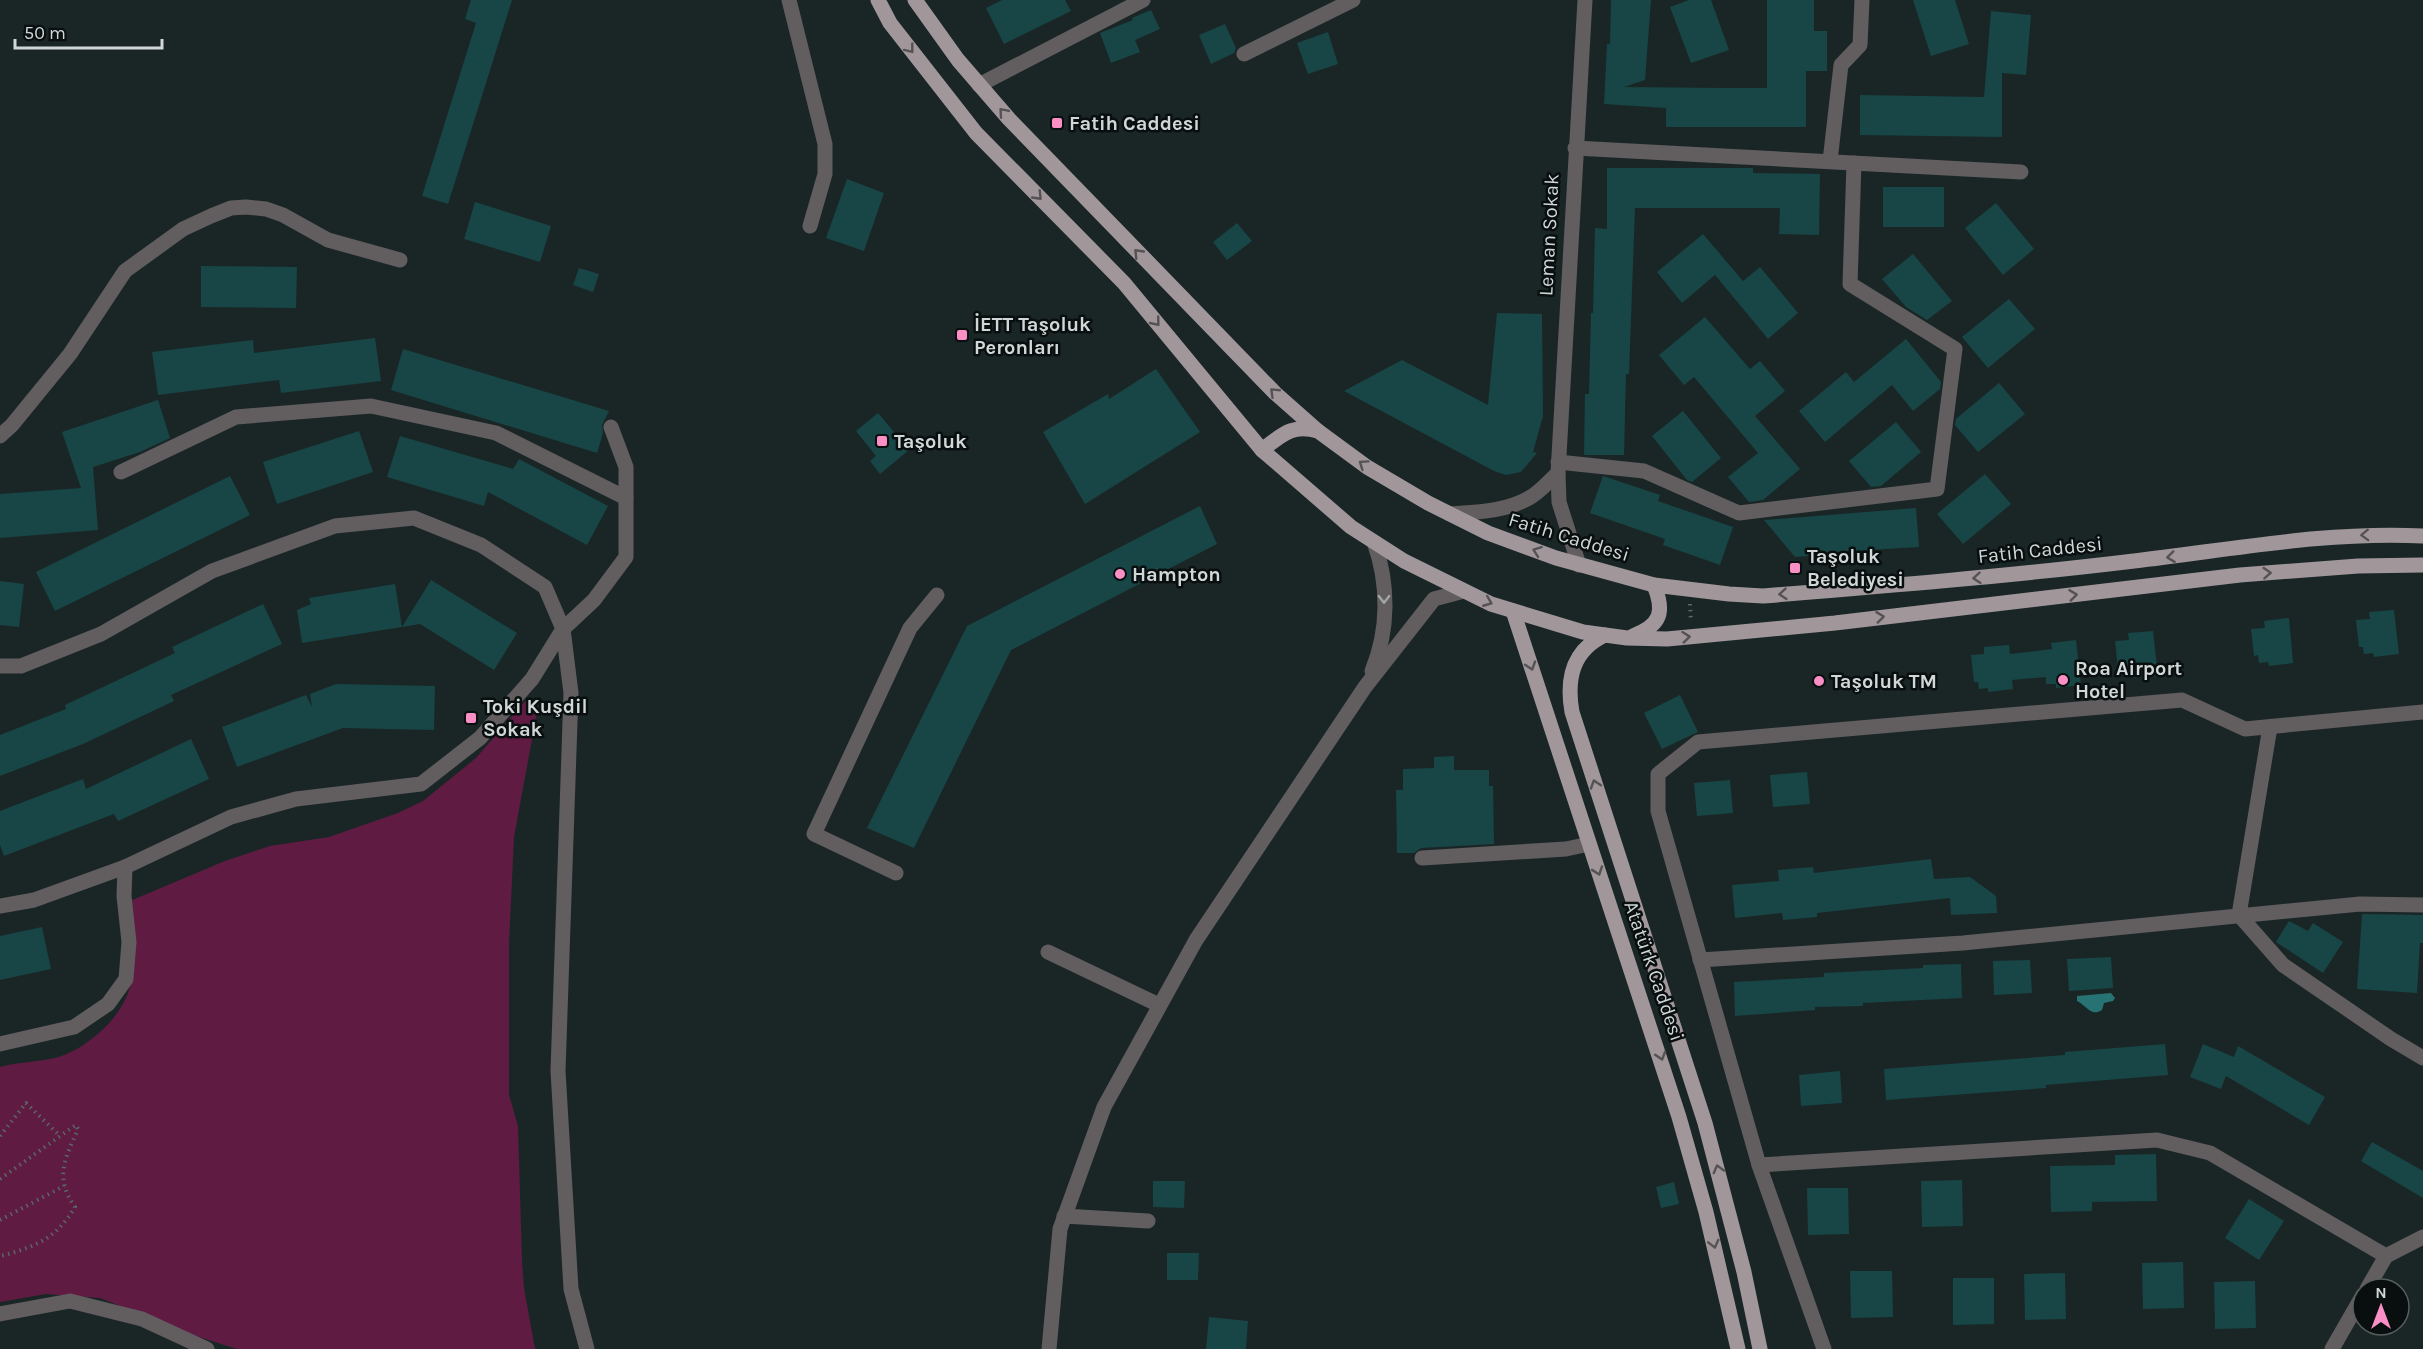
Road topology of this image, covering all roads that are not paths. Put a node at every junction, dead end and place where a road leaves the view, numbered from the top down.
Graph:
1 (789, 0) edge
2 (878, 0) edge
3 (915, 0) edge
4 (1143, 0) edge
5 (1353, 0) edge
6 (1585, 0) edge
7 (1862, 0) edge
8 (1336, 4) edge
9 (1244, 54) dead end
10 (979, 85) junction
11 (1575, 148) junction
12 (1830, 161) junction
13 (1854, 163) junction
14 (2021, 172) dead end
15 (810, 226) dead end
16 (400, 260) dead end
17 (611, 427) dead end
18 (1318, 431) junction
19 (0, 436) edge
20 (1262, 450) junction
21 (1558, 468) junction
22 (121, 472) dead end
23 (626, 498) junction
24 (1450, 514) junction
25 (2423, 536) edge
26 (1374, 542) junction
27 (1580, 565) junction
28 (2423, 565) edge
29 (1654, 585) junction
30 (1464, 591) junction
31 (938, 595) dead end
32 (1513, 610) junction
33 (563, 629) junction
34 (1605, 635) junction
35 (1627, 638) junction
36 (0, 666) edge
37 (1365, 687) junction
38 (2423, 712) edge
39 (2270, 727) junction
40 (1589, 844) junction
41 (1422, 858) dead end
42 (125, 867) junction
43 (896, 873) dead end
44 (2423, 905) edge
45 (0, 906) edge
46 (2239, 915) junction
47 (1048, 952) dead end
48 (1700, 960) junction
49 (1159, 1005) junction
50 (0, 1044) edge
51 (2423, 1058) edge
52 (1759, 1165) junction
53 (1064, 1216) junction
54 (1148, 1221) dead end
55 (2423, 1237) edge
56 (2386, 1256) junction
57 (2374, 1277) edge
58 (0, 1314) edge
59 (2351, 1316) edge
60 (207, 1349) edge
61 (588, 1349) edge
62 (1049, 1349) edge
63 (1738, 1349) edge
64 (1760, 1349) edge
65 (1824, 1349) edge
66 (2332, 1349) edge

1 - 15 street
2 -> 20 main road
3 - 10 main road, Fatih Caddesi
4 - 10 street
5 - 8 street
6 - 11 street, Leman Sokak
7 - 12 street
8 - 9 street
18 -> 10 main road, Fatih Caddesi
11 - 12 street
11 - 21 street, Leman Sokak
12 - 13 street
13 - 14 street
13 - 21 street
16 - 19 street
17 - 23 street
18 - 20 main road
24 -> 18 main road, Fatih Caddesi
20 - 26 main road
21 - 24 street
21 - 27 street, Leman Sokak
22 - 23 street
23 - 33 street
27 -> 24 main road, Fatih Caddesi
25 -> 29 main road, Fatih Caddesi
26 - 30 main road
26 -> 37 street
27 - 29 main road, Fatih Caddesi
35 -> 28 main road
29 - 35 main road
30 -> 32 main road
30 - 37 street
31 - 43 street
32 - 34 main road
32 -> 40 main road, Atatürk Caddesi
33 - 36 street
33 - 42 street
33 - 61 street
34 - 35 main road
64 -> 34 main road, Atatürk Caddesi
37 - 49 street
38 - 39 street
39 - 46 street
39 - 48 street
40 - 41 street
40 -> 63 main road, Atatürk Caddesi
42 - 45 street
42 - 50 street
44 - 46 street
46 - 48 street
46 - 51 street
47 - 49 street
48 - 52 street
49 - 53 street
52 - 56 street
52 - 65 street
53 - 54 street
53 - 62 street
55 - 56 street
56 - 57 street
58 - 60 street
59 - 66 street

